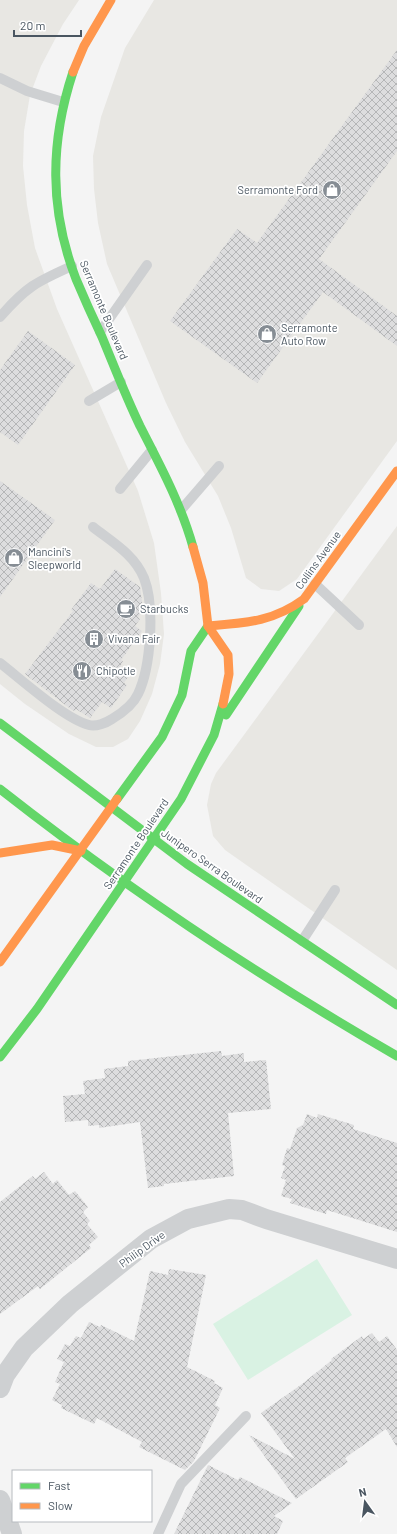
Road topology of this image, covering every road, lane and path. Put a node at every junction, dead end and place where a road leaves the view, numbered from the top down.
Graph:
1 (112, 0) edge
2 (0, 78) edge
3 (63, 102) junction
4 (147, 265) dead end
5 (72, 266) junction
6 (0, 317) edge
7 (100, 332) junction
8 (121, 382) junction
9 (90, 401) dead end
10 (152, 450) junction
11 (219, 466) dead end
12 (397, 471) edge
13 (120, 489) dead end
14 (181, 510) junction
15 (93, 527) dead end
16 (315, 584) junction
17 (304, 599) junction
18 (359, 624) dead end
19 (208, 626) junction
20 (0, 663) edge
21 (0, 723) edge
22 (214, 735) junction
23 (0, 789) edge
24 (111, 809) junction
25 (153, 840) junction
26 (81, 851) junction
27 (0, 853) edge
28 (124, 882) junction
29 (335, 890) dead end
30 (302, 941) junction
31 (0, 962) edge
32 (397, 1005) edge
33 (397, 1056) edge
34 (0, 1057) edge
35 (397, 1260) edge
36 (0, 1388) edge
37 (246, 1416) dead end
38 (0, 1500) edge
39 (12, 1534) edge
40 (158, 1534) edge

1 - 3 main road, Serramonte Boulevard
2 - 3 lane
3 - 5 main road, Serramonte Boulevard
4 - 7 lane
5 - 6 lane
5 - 7 main road, Serramonte Boulevard
7 - 8 main road, Serramonte Boulevard
8 - 9 lane
8 - 10 main road, Serramonte Boulevard
10 - 13 lane
10 - 14 main road, Serramonte Boulevard
11 - 14 lane
12 - 16 main road, Collins Avenue
14 - 19 main road, Serramonte Boulevard
15 - 20 lane
16 - 17 main road, Collins Avenue
16 - 18 lane
17 - 19 main road, Collins Avenue
17 - 22 main road
19 - 22 main road, Serramonte Boulevard
19 - 24 main road
21 - 24 main road, Junipero Serra Boulevard
22 - 25 main road, Serramonte Boulevard
23 - 26 main road
24 - 25 main road, Junipero Serra Boulevard
24 - 26 main road
25 - 28 main road, Serramonte Boulevard
25 - 30 main road, Junipero Serra Boulevard
26 - 27 main road
26 - 28 main road
26 - 31 main road
28 - 33 main road
28 - 34 main road, Serramonte Boulevard
29 - 30 lane
30 - 32 main road, Junipero Serra Boulevard
35 - 36 street, Philip Drive
37 - 40 lane
38 - 39 street

